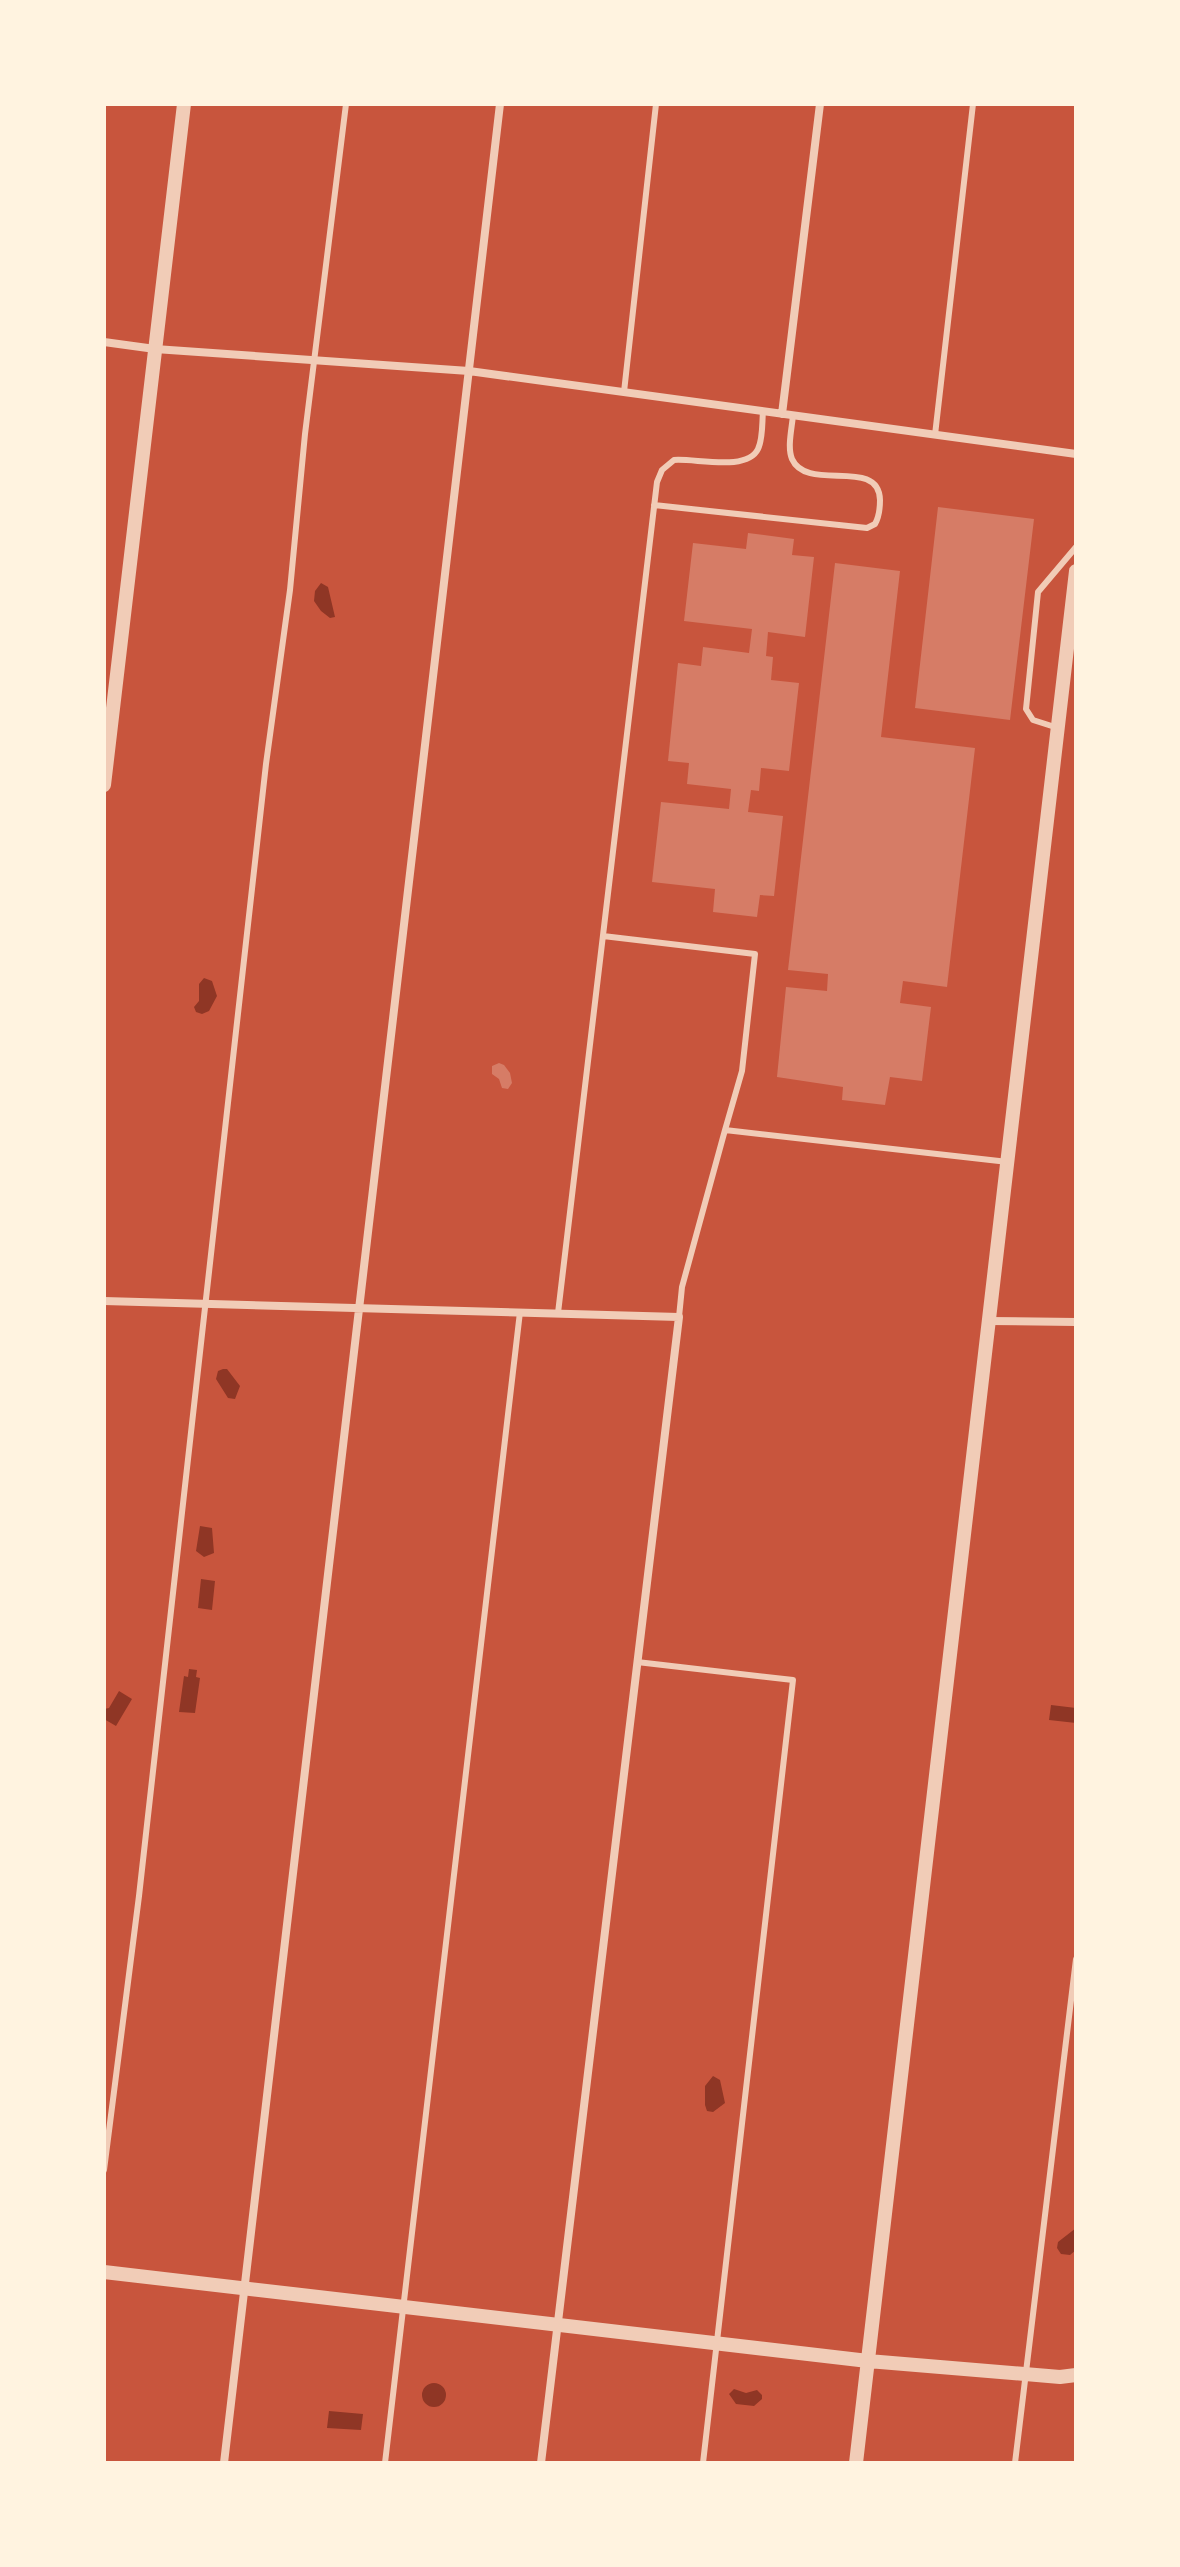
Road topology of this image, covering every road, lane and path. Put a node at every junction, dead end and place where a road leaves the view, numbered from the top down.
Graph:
1 (184, 104) edge
2 (346, 104) edge
3 (500, 104) edge
4 (656, 104) edge
5 (820, 104) edge
6 (973, 104) edge
7 (104, 342) edge
8 (155, 349) junction
9 (315, 360) junction
10 (469, 371) junction
11 (624, 392) junction
12 (763, 411) junction
13 (782, 414) junction
14 (793, 415) junction
15 (935, 435) junction
16 (1076, 454) edge
17 (654, 505) junction
18 (1076, 547) edge
19 (1076, 571) edge
20 (1058, 728) junction
21 (104, 785) edge
22 (603, 936) junction
23 (725, 1130) junction
24 (1008, 1162) junction
25 (104, 1301) edge
26 (205, 1303) junction
27 (360, 1307) junction
28 (520, 1312) junction
29 (558, 1313) junction
30 (679, 1317) junction
31 (989, 1321) junction
32 (1076, 1322) edge
33 (637, 1662) junction
34 (1076, 1959) edge
35 (104, 2170) edge
36 (104, 2272) edge
37 (245, 2289) junction
38 (403, 2307) junction
39 (557, 2325) junction
40 (717, 2343) junction
41 (868, 2361) junction
42 (1026, 2375) junction
43 (1076, 2375) edge
44 (224, 2463) edge
45 (385, 2463) edge
46 (541, 2463) edge
47 (703, 2463) edge
48 (856, 2463) edge
49 (1015, 2463) edge

1 - 8 street
2 - 9 lane
3 - 10 street
4 - 11 lane
5 - 13 street
6 - 15 lane
7 - 8 street
8 - 9 street
8 - 21 street
9 - 10 street
9 - 26 lane
10 - 11 street
10 - 27 street
11 - 12 street
12 - 13 street
12 - 17 lane
13 - 14 street
14 - 15 street
14 - 17 lane
15 - 16 street
17 - 22 lane
18 - 20 lane
19 - 20 street
20 - 24 street
22 - 23 lane
22 - 29 lane
23 - 24 lane
23 - 30 lane
24 - 31 street
25 - 26 street
26 - 27 street
26 - 35 lane
27 - 28 street
27 - 37 street
28 - 29 street
28 - 38 lane
29 - 30 street
30 - 33 street
31 - 32 street
31 - 41 street
33 - 39 street
33 - 40 lane
34 - 42 lane
36 - 37 street
37 - 38 street
37 - 44 street
38 - 39 street
38 - 45 lane
39 - 40 street
39 - 46 street
40 - 41 street
40 - 47 lane
41 - 42 street
41 - 48 street
42 - 43 street
42 - 49 lane

